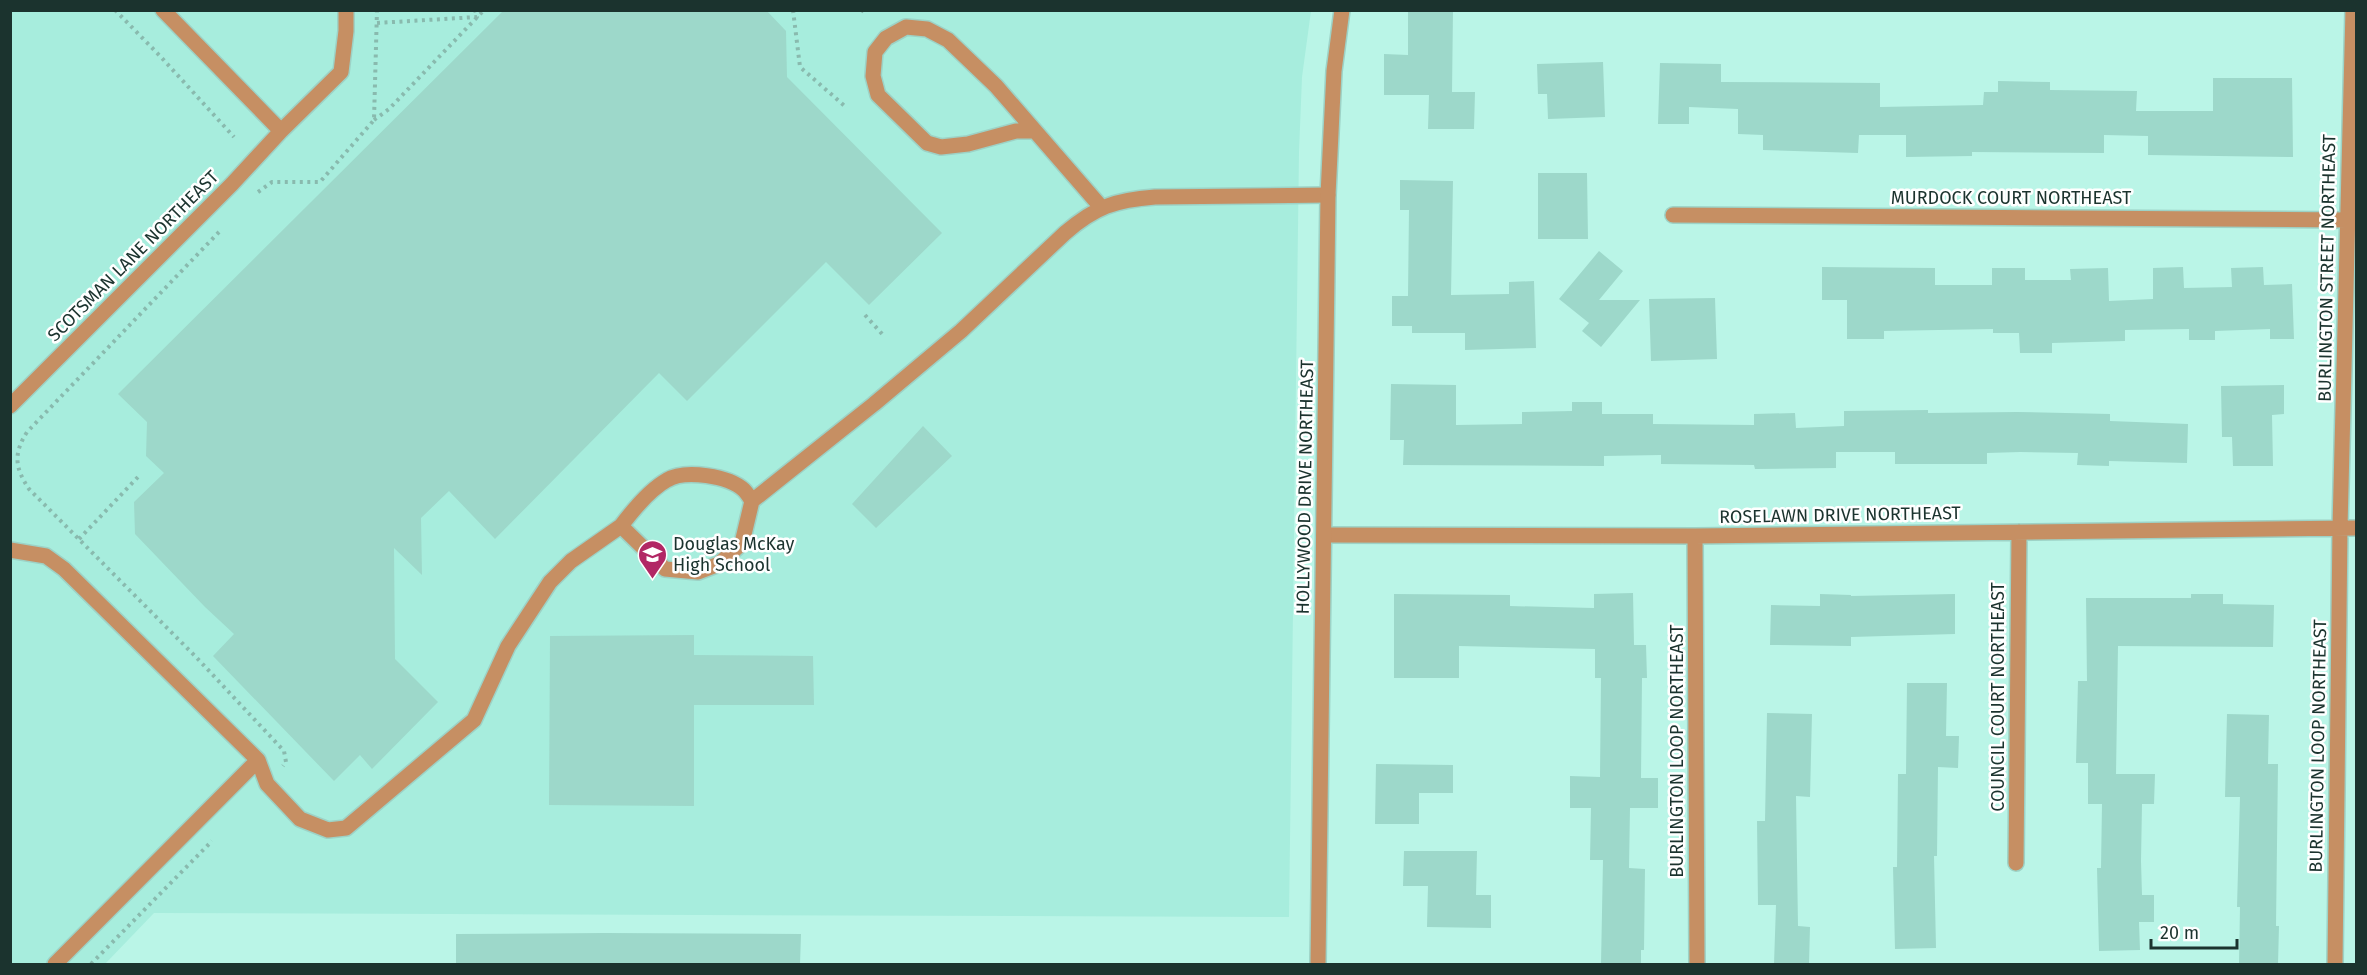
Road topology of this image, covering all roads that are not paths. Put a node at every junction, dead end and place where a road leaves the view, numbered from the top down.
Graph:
1 (163, 10) edge
2 (346, 10) edge
3 (1342, 10) edge
4 (2354, 10) edge
5 (281, 131) junction
6 (1035, 131) junction
7 (1328, 195) junction
8 (1101, 207) junction
9 (1673, 215) dead end
10 (2348, 220) junction
11 (10, 406) edge
12 (752, 501) junction
13 (621, 526) junction
14 (2340, 527) junction
15 (2356, 528) edge
16 (2019, 532) junction
17 (1324, 535) junction
18 (1695, 536) junction
19 (10, 550) edge
20 (258, 760) junction
21 (2016, 863) dead end
22 (56, 964) edge
23 (1317, 964) edge
24 (1698, 964) edge
25 (2335, 964) edge

1 - 5 street
2 - 5 street, SCOTSMAN LANE NORTHEAST
3 - 7 street, HOLLYWOOD DRIVE NORTHEAST
4 - 10 street, BURLINGTON STREET NORTHEAST
5 - 11 street, SCOTSMAN LANE NORTHEAST
6 - 6 street
6 - 8 street
7 - 8 street
7 - 17 street, HOLLYWOOD DRIVE NORTHEAST
8 - 12 street
9 - 10 street, MURDOCK COURT NORTHEAST
10 - 14 street, BURLINGTON STREET NORTHEAST
12 - 13 street
12 - 13 street
13 - 20 street
14 - 15 street, ROSELAWN DRIVE NORTHEAST
14 - 16 street, ROSELAWN DRIVE NORTHEAST
14 - 25 street, BURLINGTON LOOP NORTHEAST
16 - 18 street, ROSELAWN DRIVE NORTHEAST
16 - 21 street, COUNCIL COURT NORTHEAST
17 - 18 street, ROSELAWN DRIVE NORTHEAST
17 - 23 street, HOLLYWOOD DRIVE NORTHEAST
18 - 24 street, BURLINGTON LOOP NORTHEAST
19 - 20 street
20 - 22 street

